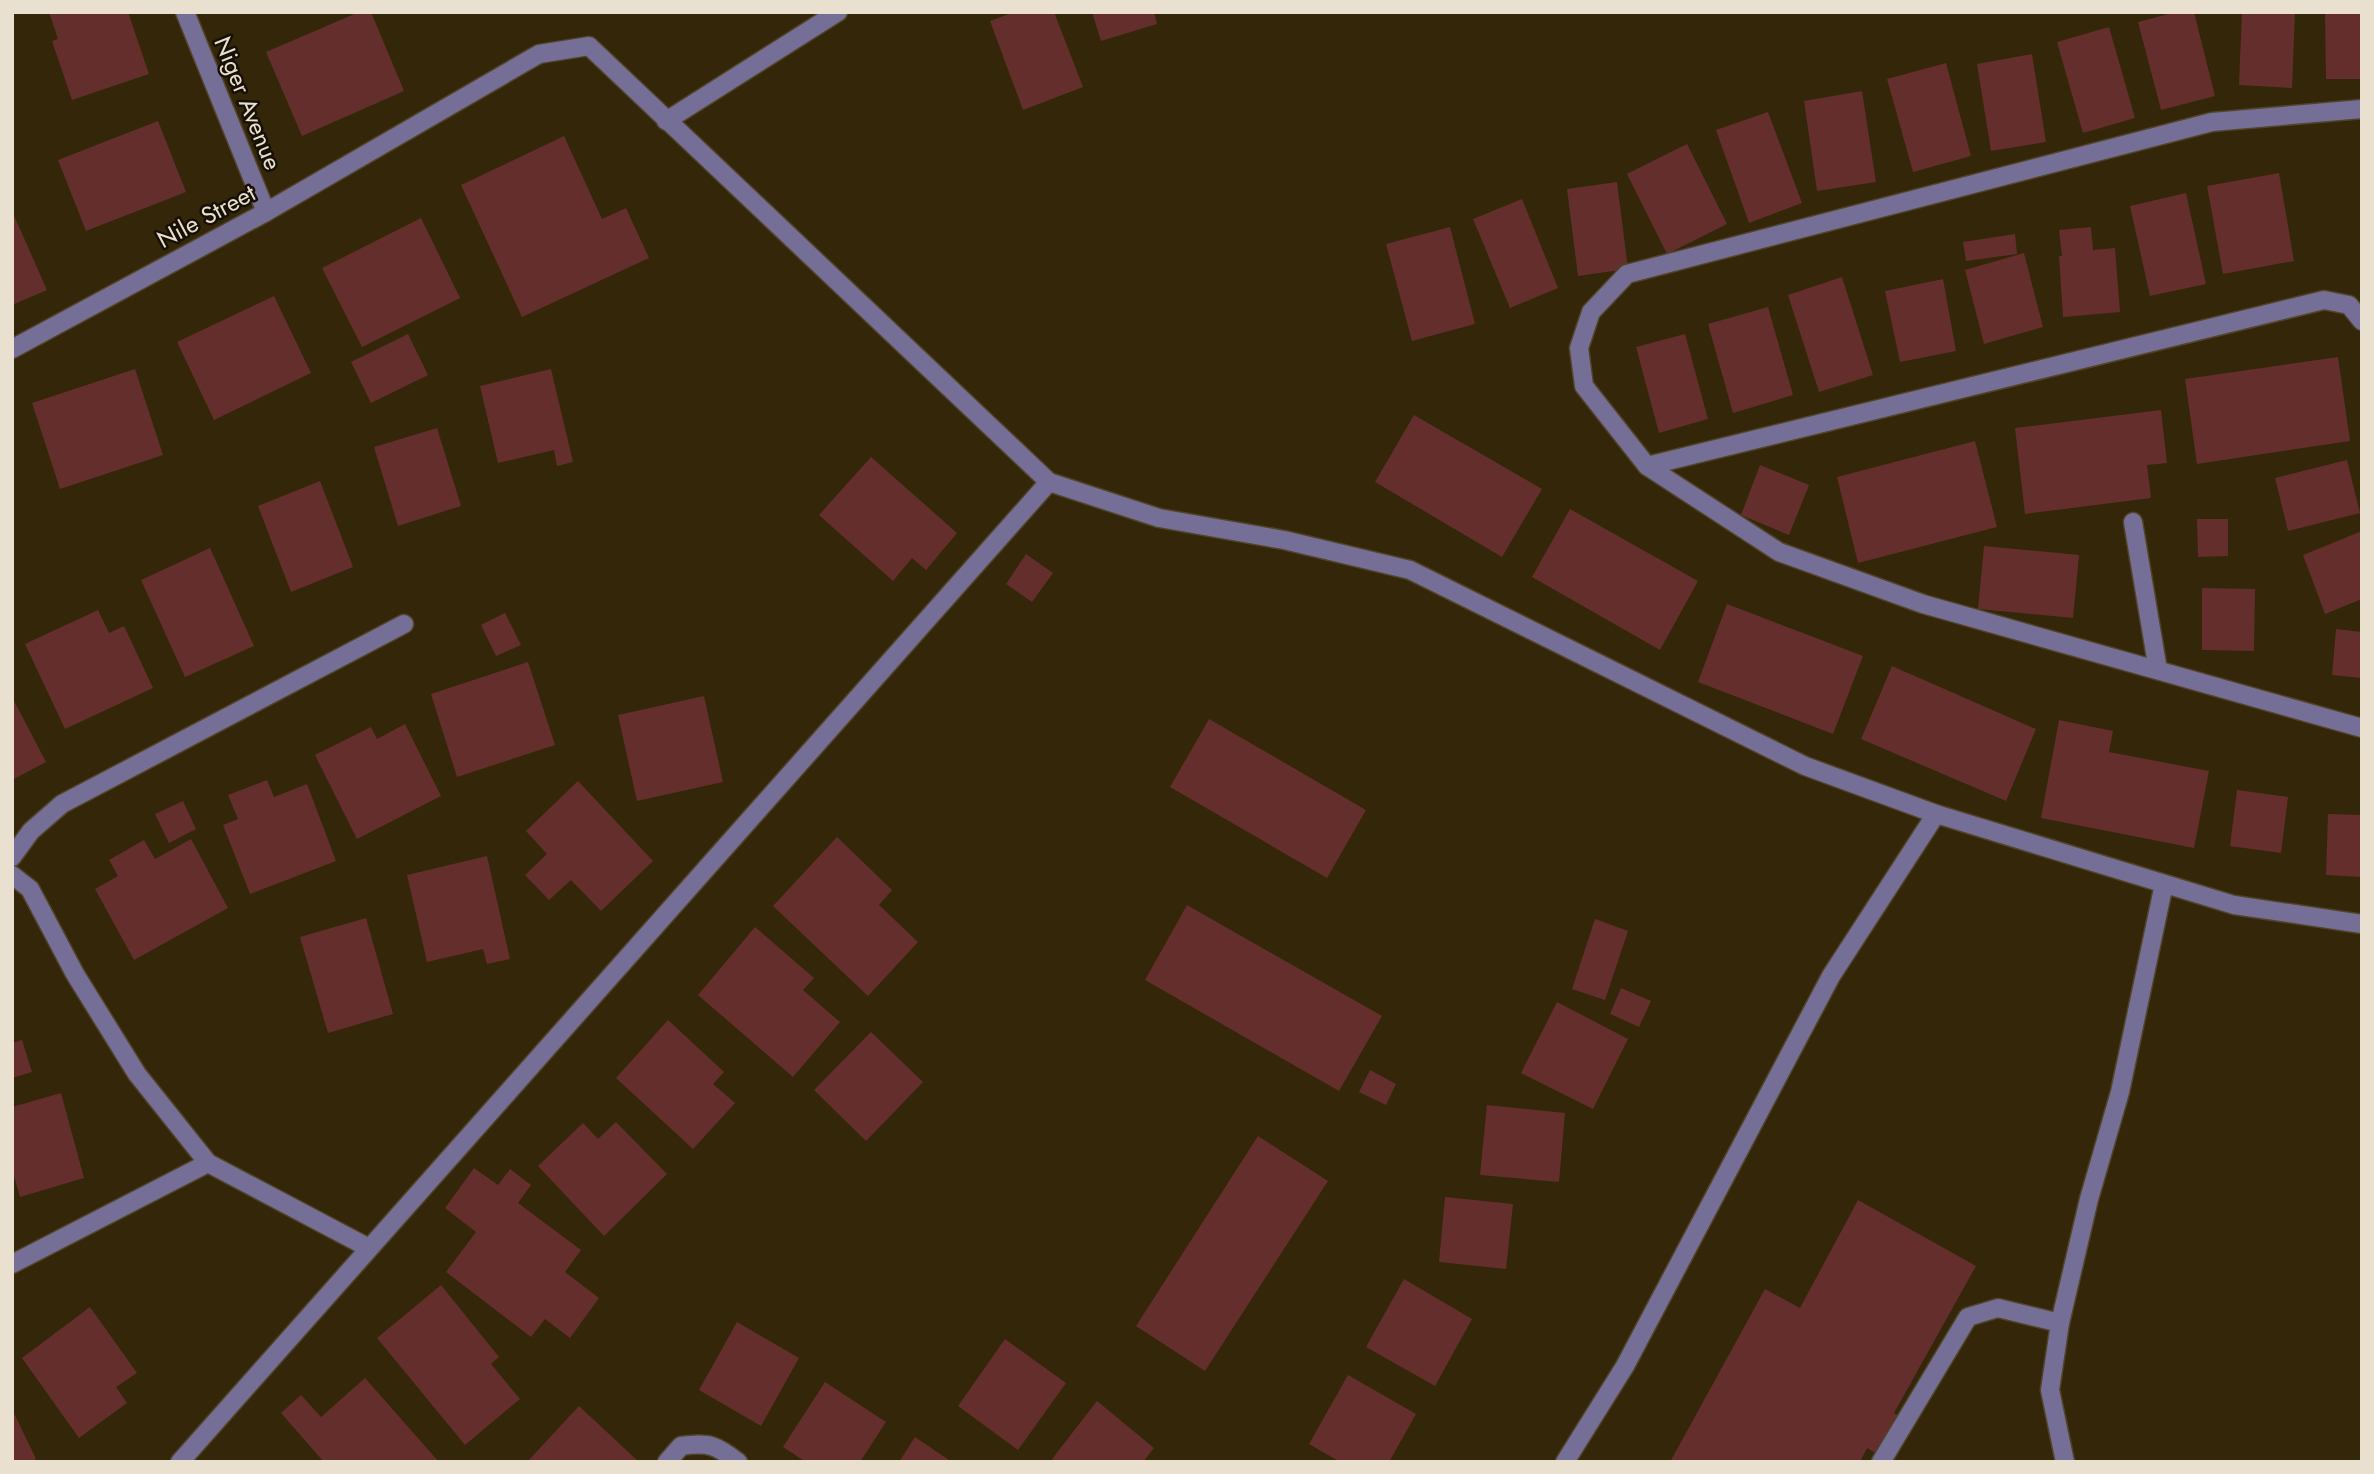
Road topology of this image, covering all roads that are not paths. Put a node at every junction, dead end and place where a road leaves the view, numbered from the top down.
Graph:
1 (184, 12) edge
2 (838, 12) edge
3 (2362, 110) edge
4 (666, 121) junction
5 (266, 212) junction
6 (2362, 321) edge
7 (12, 349) edge
8 (1647, 466) junction
9 (1049, 482) junction
10 (2133, 522) dead end
11 (404, 624) dead end
12 (2158, 670) junction
13 (2362, 728) edge
14 (1936, 814) junction
15 (12, 857) edge
16 (12, 875) edge
17 (2164, 884) junction
18 (2362, 924) edge
19 (208, 1163) junction
20 (369, 1248) junction
21 (12, 1264) edge
22 (2060, 1323) junction
23 (180, 1462) edge
24 (667, 1462) edge
25 (738, 1462) edge
26 (1565, 1462) edge
27 (1881, 1462) edge
28 (2065, 1462) edge

1 - 5 street, Niger Avenue
2 - 4 street
3 - 8 street
4 - 5 street, Nile Street
4 - 9 street
5 - 7 street, Nile Street
6 - 8 street
8 - 12 street
9 - 14 street
9 - 20 street
10 - 12 street
11 - 15 street
12 - 13 street
14 - 17 street
14 - 26 street
16 - 19 street
17 - 18 street
17 - 22 street
19 - 20 street
19 - 21 street
20 - 23 street
22 - 27 street
22 - 28 street
24 - 25 street

